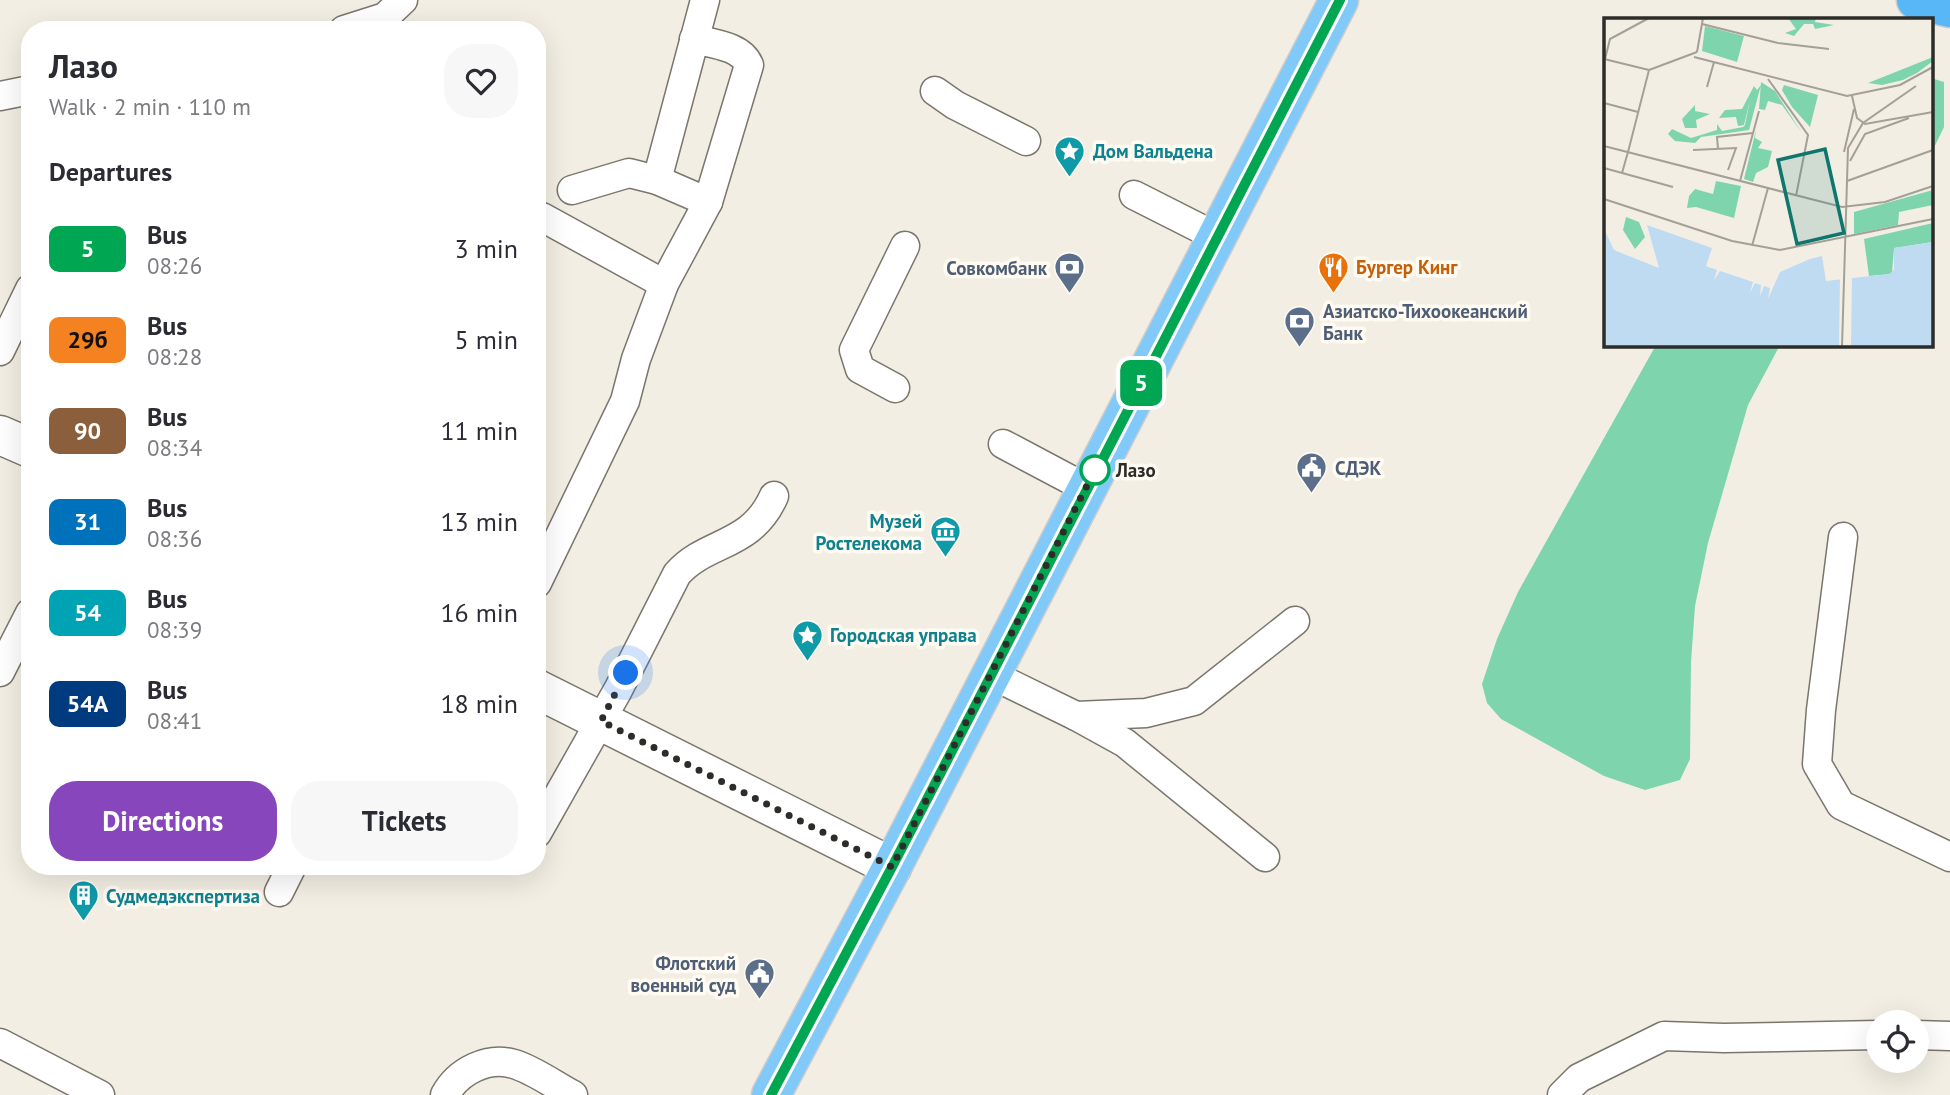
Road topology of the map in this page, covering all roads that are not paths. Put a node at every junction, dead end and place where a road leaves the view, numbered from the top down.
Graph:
1 (403, 0) edge
2 (705, 0) edge
3 (1339, 0) edge
4 (1916, 0) edge
5 (1950, 8) edge
6 (372, 21) edge
7 (694, 39) junction
8 (21, 92) edge
9 (935, 92) dead end
10 (0, 96) edge
11 (1026, 141) dead end
12 (657, 180) junction
13 (572, 190) dead end
14 (1134, 195) dead end
15 (708, 202) junction
16 (546, 220) edge
17 (1217, 237) junction
18 (905, 246) dead end
19 (664, 284) junction
20 (21, 308) edge
21 (0, 351) edge
22 (895, 387) dead end
23 (0, 435) edge
24 (21, 444) edge
25 (1003, 444) dead end
26 (1086, 488) junction
27 (774, 496) dead end
28 (1843, 537) dead end
29 (546, 564) edge
30 (1295, 621) dead end
31 (21, 631) edge
32 (0, 672) edge
33 (990, 674) junction
34 (546, 694) edge
35 (1076, 716) junction
36 (601, 721) junction
37 (546, 817) edge
38 (1265, 857) dead end
39 (1950, 857) edge
40 (892, 867) junction
41 (288, 875) edge
42 (279, 892) dead end
43 (1866, 1035) edge
44 (1929, 1035) edge
45 (1950, 1036) edge
46 (0, 1043) edge
47 (100, 1095) edge
48 (444, 1095) edge
49 (573, 1095) edge
50 (771, 1095) edge
51 (1562, 1095) edge

1 - 6 lane
2 - 7 lane
3 - 17 main road
4 - 5 highway
7 - 12 lane
7 - 15 lane
8 - 10 lane
9 - 11 lane
12 - 13 lane
12 - 15 lane
14 - 17 lane
15 - 19 lane
16 - 19 lane
17 - 26 main road
18 - 22 lane
19 - 29 lane
20 - 21 lane
23 - 24 main road
25 - 26 lane
26 - 33 main road
27 - 36 lane
28 - 39 lane
30 - 35 lane
31 - 32 lane
33 - 35 lane
33 - 40 main road
34 - 36 main road
35 - 38 lane
36 - 37 lane
36 - 40 main road
40 - 50 main road
41 - 42 lane
43 - 51 lane
44 - 45 lane
46 - 47 lane
48 - 49 lane

